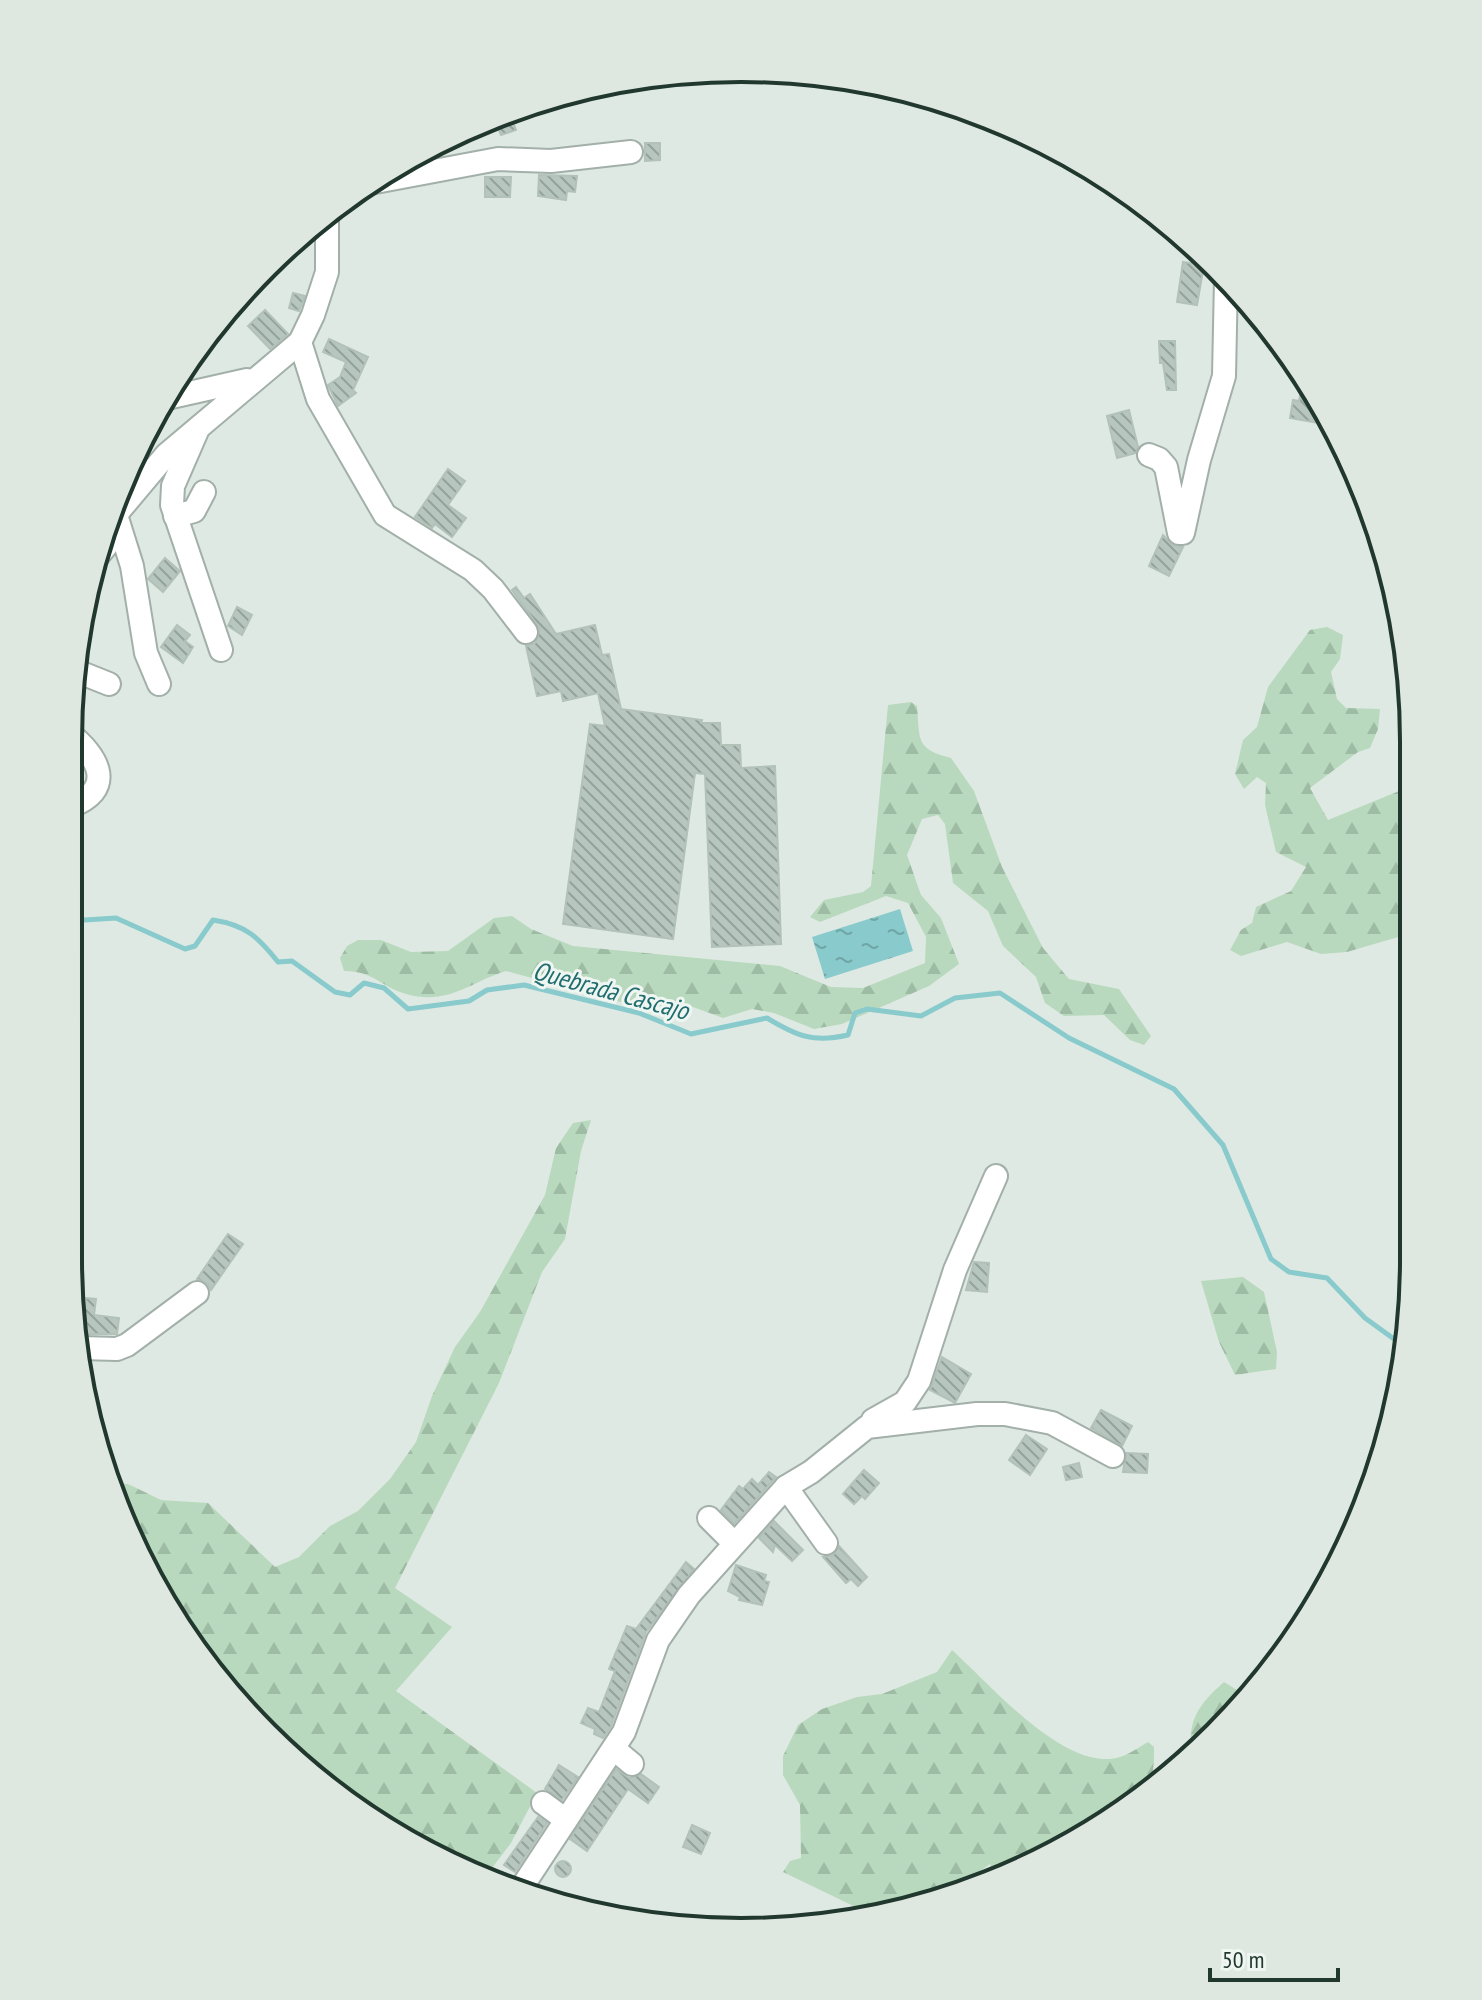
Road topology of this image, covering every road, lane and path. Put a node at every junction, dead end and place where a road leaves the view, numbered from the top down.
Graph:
1 (631, 152) dead end
2 (400, 177) edge
3 (327, 229) edge
4 (1226, 295) edge
5 (300, 342) junction
6 (252, 379) junction
7 (180, 395) edge
8 (198, 426) junction
9 (1149, 455) dead end
10 (204, 492) dead end
11 (128, 501) edge
12 (175, 516) junction
13 (118, 527) edge
14 (526, 632) dead end
15 (221, 650) dead end
16 (86, 675) edge
17 (109, 684) dead end
18 (159, 684) dead end
19 (82, 744) edge
20 (82, 802) edge
21 (996, 1176) dead end
22 (197, 1293) dead end
23 (89, 1348) edge
24 (867, 1427) junction
25 (1113, 1456) dead end
26 (786, 1487) junction
27 (709, 1518) dead end
28 (734, 1543) junction
29 (826, 1543) dead end
30 (614, 1749) junction
31 (632, 1764) dead end
32 (543, 1803) dead end
33 (566, 1820) junction
34 (525, 1882) edge

1 - 2 street
3 - 5 street
4 - 9 street
5 - 6 street
5 - 14 street
6 - 7 street
6 - 8 street
8 - 11 street
8 - 12 street
10 - 12 street
12 - 15 street
13 - 18 street
16 - 17 street
19 - 20 street
21 - 24 street
22 - 23 street
24 - 25 street
24 - 26 street
26 - 28 street
26 - 29 street
27 - 28 street
28 - 30 street
30 - 31 street
30 - 33 street
32 - 33 street
33 - 34 street

